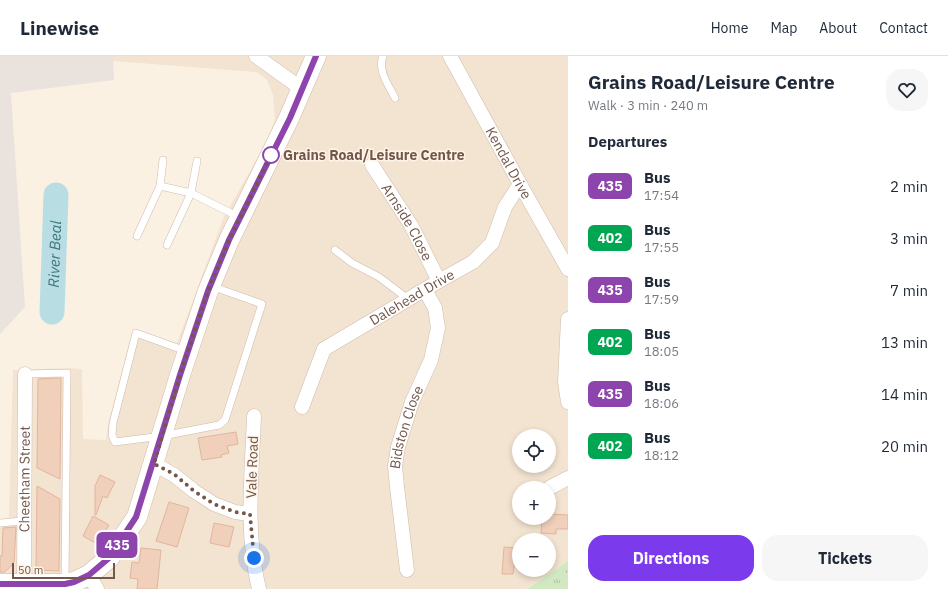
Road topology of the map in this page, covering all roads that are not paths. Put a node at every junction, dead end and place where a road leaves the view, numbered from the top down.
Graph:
1 (256, 56) edge
2 (316, 56) edge
3 (383, 56) edge
4 (450, 56) edge
5 (302, 89) junction
6 (395, 98) dead end
7 (163, 160) dead end
8 (197, 161) dead end
9 (372, 165) dead end
10 (520, 184) junction
11 (160, 186) junction
12 (190, 193) junction
13 (240, 218) junction
14 (137, 236) dead end
15 (167, 245) dead end
16 (335, 250) dead end
17 (568, 269) edge
18 (439, 281) junction
19 (210, 286) junction
20 (425, 290) junction
21 (408, 299) junction
22 (568, 319) edge
23 (188, 352) junction
24 (25, 374) joint
25 (568, 402) edge
26 (302, 406) dead end
27 (254, 416) dead end
28 (162, 436) junction
29 (154, 464) junction
30 (568, 478) edge
31 (556, 484) edge
32 (250, 514) junction
33 (24, 521) junction
34 (0, 523) edge
35 (407, 570) dead end
36 (93, 582) edge
37 (0, 584) edge
38 (65, 584) junction
39 (24, 587) edge
40 (259, 589) edge

1 - 5 street
2 - 5 street
3 - 6 lane
4 - 10 street, Kendal Drive
5 - 13 street
7 - 11 lane
8 - 12 lane
9 - 18 street, Arnside Close
10 - 17 street, Kendal Drive
10 - 18 street, Dalehead Drive
11 - 12 lane
11 - 14 lane
12 - 13 lane
12 - 15 lane
13 - 19 street
16 - 21 lane
18 - 20 street, Dalehead Drive
19 - 23 street
19 - 28 lane
20 - 21 street, Dalehead Drive
20 - 35 street, Bidston Close
21 - 26 street, Dalehead Drive
22 - 25 street
23 - 28 street
23 - 28 lane
24 - 33 street, Cheetham Street
24 - 38 lane
27 - 32 street, Vale Road
28 - 29 street
29 - 32 street
29 - 36 street
30 - 31 street
32 - 40 street, Vale Road
33 - 34 lane
33 - 39 street, Cheetham Street
36 - 38 street
37 - 39 street
38 - 39 street

